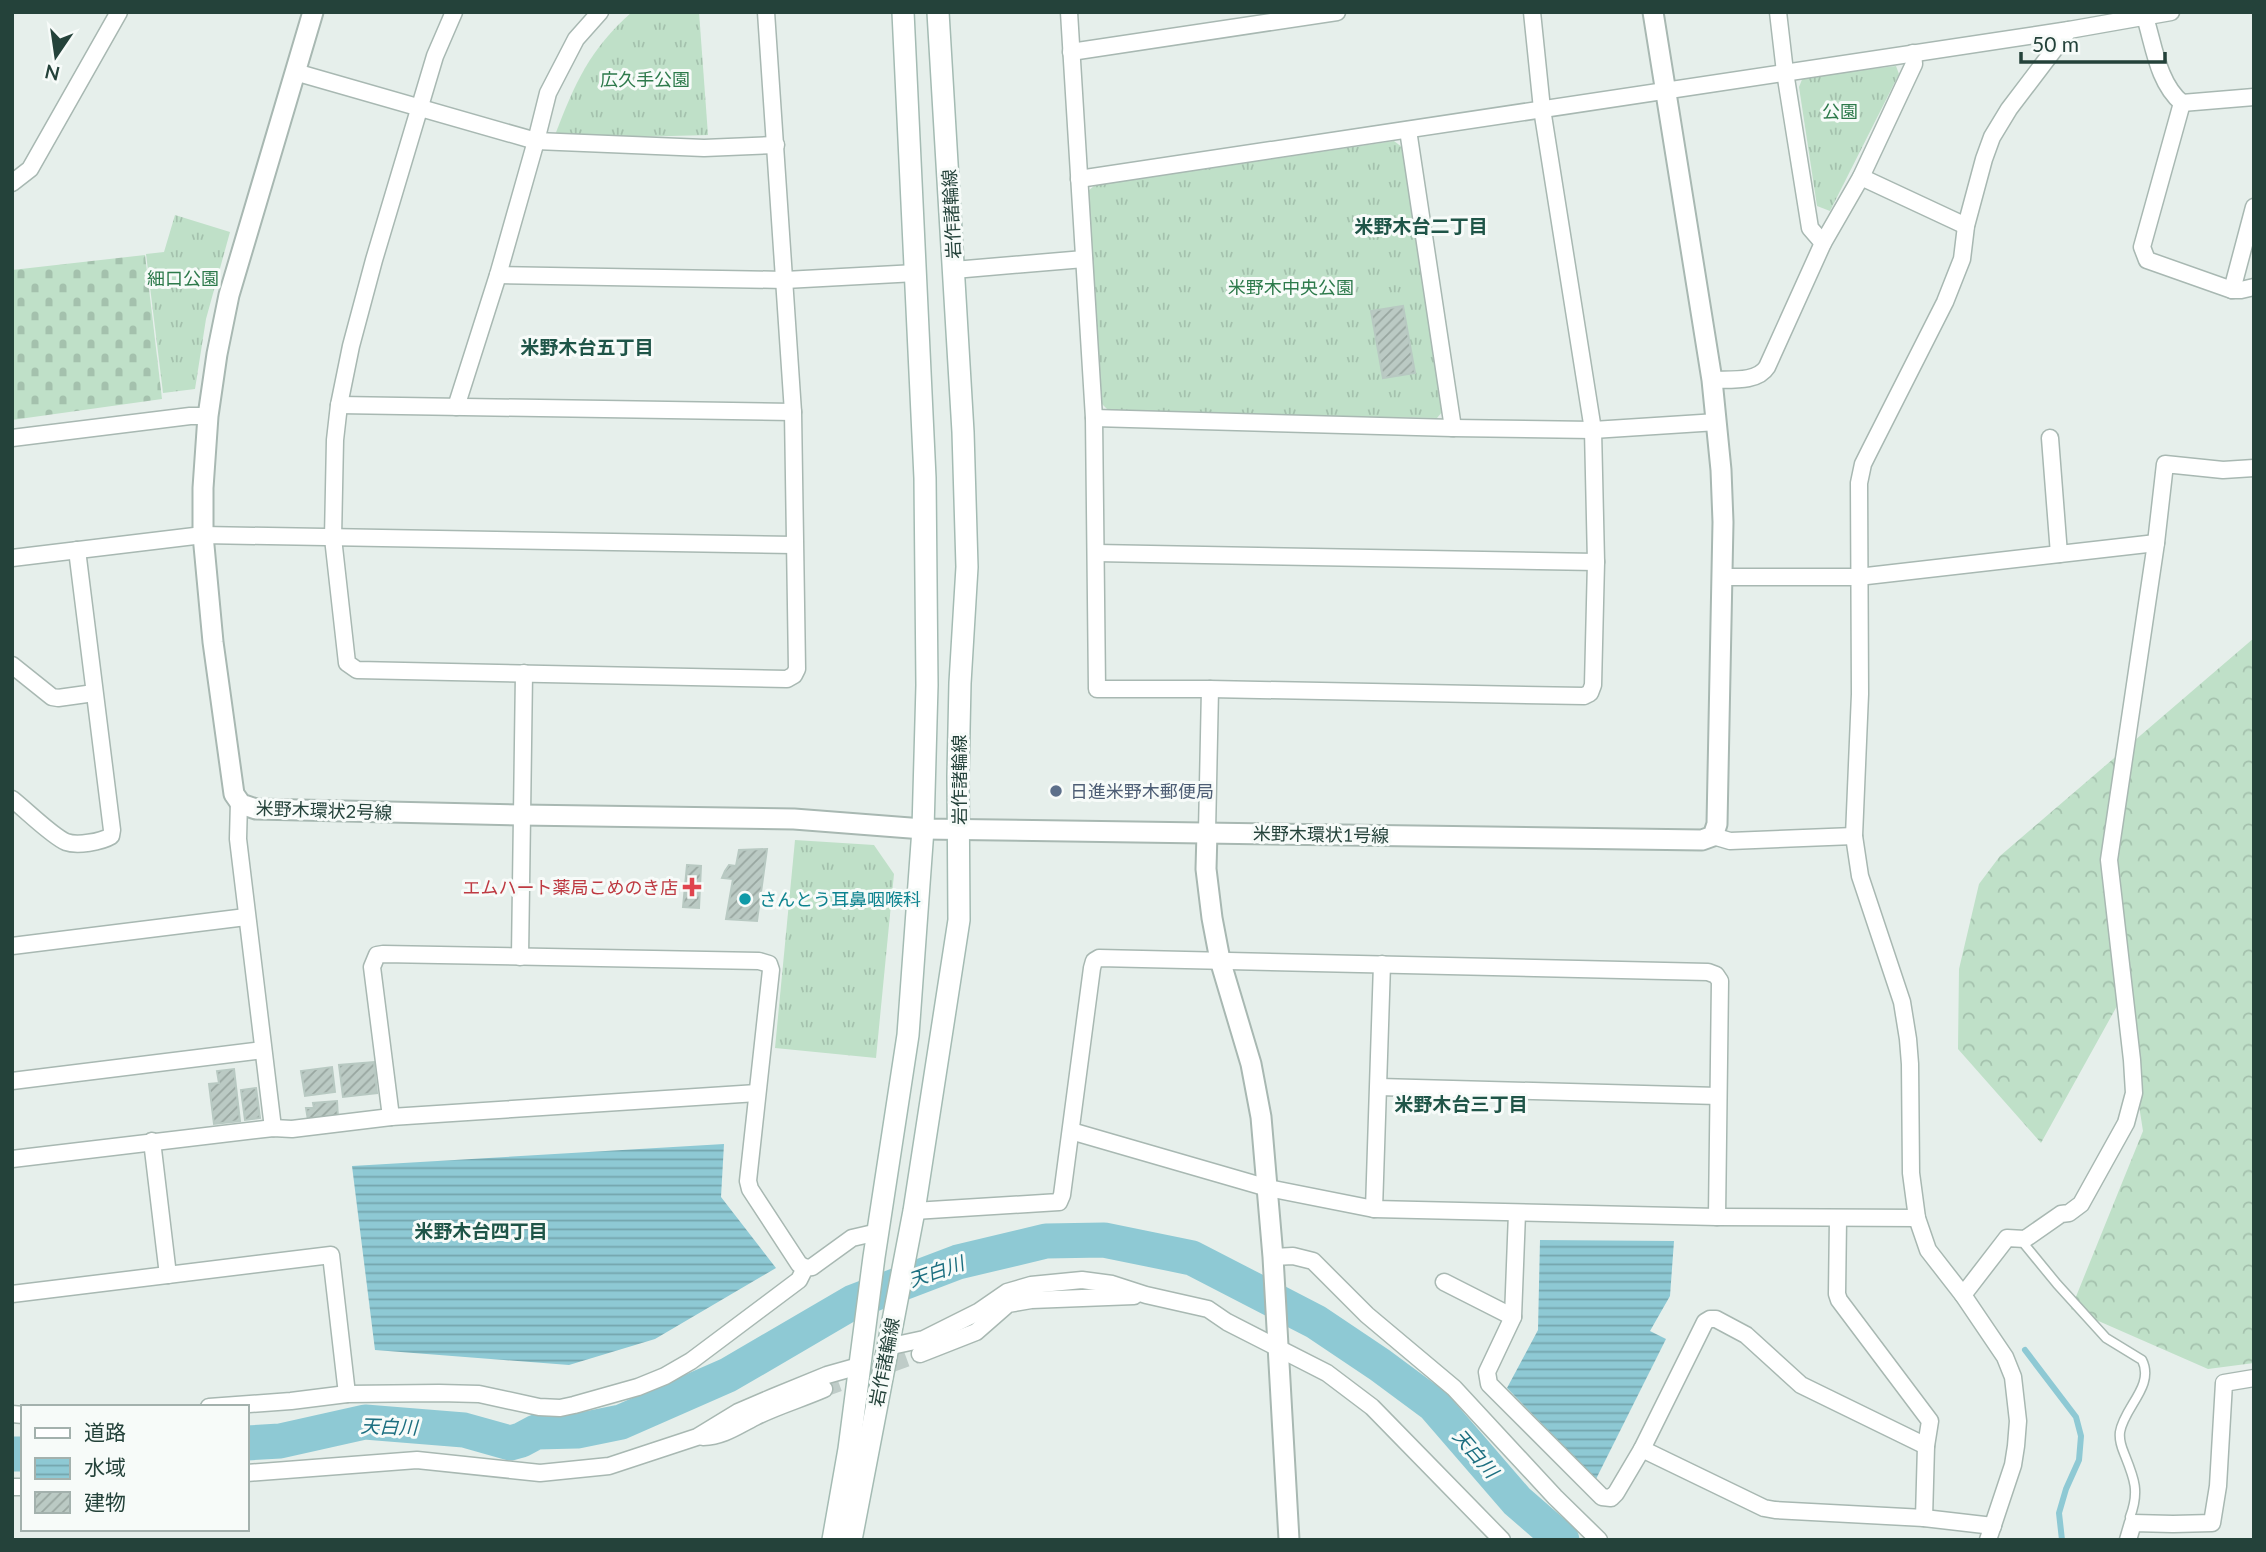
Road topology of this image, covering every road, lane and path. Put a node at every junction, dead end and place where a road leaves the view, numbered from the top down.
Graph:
1 (119, 12) edge
2 (313, 12) edge
3 (454, 12) edge
4 (600, 12) edge
5 (766, 12) edge
6 (902, 12) edge
7 (938, 12) edge
8 (1069, 12) edge
9 (1337, 12) edge
10 (1532, 12) edge
11 (1653, 12) edge
12 (1778, 12) edge
13 (2171, 12) edge
14 (2145, 15) edge
15 (2069, 30) junction
16 (1071, 52) junction
17 (1913, 53) junction
18 (295, 72) junction
19 (1785, 72) junction
20 (1665, 91) junction
21 (2254, 97) edge
22 (2182, 103) junction
23 (418, 108) junction
24 (1542, 108) junction
25 (1408, 130) junction
26 (536, 142) junction
27 (776, 145) junction
28 (1861, 177) junction
29 (1079, 178) junction
30 (12, 183) edge
31 (2254, 207) edge
32 (1966, 226) junction
33 (1823, 243) junction
34 (1084, 259) junction
35 (954, 270) junction
36 (916, 273) junction
37 (498, 275) junction
38 (785, 280) junction
39 (2254, 287) edge
40 (2232, 290) junction
41 (1712, 380) junction
42 (339, 405) junction
43 (456, 407) junction
44 (793, 412) junction
45 (208, 416) junction
46 (1094, 418) junction
47 (1717, 422) junction
48 (1453, 428) junction
49 (1593, 430) junction
50 (12, 438) edge
51 (2050, 438) dead end
52 (2254, 468) edge
53 (203, 535) junction
54 (333, 538) junction
55 (2156, 543) junction
56 (794, 545) junction
57 (77, 550) junction
58 (1097, 553) junction
59 (2059, 554) junction
60 (12, 558) edge
61 (1597, 562) junction
62 (1722, 577) junction
63 (1858, 578) junction
64 (12, 665) edge
65 (524, 673) junction
66 (1210, 689) junction
67 (94, 693) junction
68 (12, 799) edge
69 (239, 801) junction
70 (522, 816) junction
71 (923, 829) junction
72 (959, 829) junction
73 (1207, 832) junction
74 (1714, 833) junction
75 (1854, 836) junction
76 (246, 917) junction
77 (12, 946) edge
78 (520, 957) junction
79 (1220, 960) junction
80 (1382, 964) junction
81 (263, 1050) junction
82 (12, 1081) edge
83 (1379, 1087) junction
84 (757, 1093) junction
85 (1718, 1096) junction
86 (391, 1117) junction
87 (273, 1128) junction
88 (1071, 1131) junction
89 (152, 1141) junction
90 (12, 1159) edge
91 (1268, 1188) junction
92 (1374, 1209) junction
93 (914, 1211) junction
94 (1517, 1213) junction
95 (1717, 1217) junction
96 (1838, 1219) junction
97 (1917, 1219) junction
98 (878, 1232) junction
99 (2025, 1239) junction
100 (1273, 1262) junction
101 (805, 1268) junction
102 (168, 1275) junction
103 (1444, 1282) dead end
104 (12, 1294) edge
105 (1963, 1294) junction
106 (1146, 1295) junction
107 (1513, 1317) junction
108 (888, 1342) junction
109 (1278, 1349) junction
110 (920, 1354) tunnel mouth
111 (859, 1366) junction
112 (2254, 1378) edge
113 (824, 1390) tunnel mouth
114 (347, 1394) junction
115 (236, 1405) edge
116 (696, 1437) junction
117 (1926, 1446) junction
118 (1642, 1449) junction
119 (248, 1473) edge
120 (1924, 1518) junction
121 (2133, 1523) junction
122 (1991, 1533) edge
123 (833, 1540) edge
124 (850, 1540) edge
125 (1289, 1540) edge
126 (1502, 1540) edge
127 (1600, 1540) edge
128 (2128, 1540) edge

1 - 30 street
2 - 18 street, 米野木環状2号線
3 - 23 street
4 - 26 street
5 - 27 street
6 - 36 main road, 岩作諸輪線
7 - 35 main road, 岩作諸輪線
8 - 16 street
9 - 16 street
10 - 24 street
11 - 20 street
12 - 19 street
13 - 14 street
14 - 15 street
14 - 22 street
15 - 17 street
15 - 32 street
16 - 29 street
17 - 19 street
17 - 28 street
18 - 23 street
18 - 45 street, 米野木環状2号線
19 - 20 street
19 - 33 street
20 - 24 street
20 - 41 street
21 - 22 street
22 - 40 street
23 - 26 street
23 - 42 street
24 - 25 street
24 - 49 street
25 - 29 street
25 - 48 street
26 - 27 street
26 - 37 street
27 - 38 street
28 - 32 street
28 - 33 street
29 - 34 street
31 - 40 street
32 - 63 street
33 - 41 street
34 - 35 street
34 - 46 street
35 - 72 main road, 岩作諸輪線
36 - 38 street
36 - 71 main road, 岩作諸輪線
37 - 38 street
37 - 43 street
38 - 44 street
39 - 40 street
41 - 47 street
42 - 43 street
42 - 54 street
43 - 44 street
44 - 56 street
45 - 50 street
45 - 53 street, 米野木環状2号線
46 - 48 street
46 - 58 street
47 - 49 street
47 - 62 street
48 - 49 street
49 - 61 street
51 - 59 street
52 - 55 street
53 - 54 street
53 - 57 street
53 - 69 street, 米野木環状2号線
54 - 56 street
54 - 65 street
55 - 59 street
55 - 99 street
56 - 65 street
57 - 60 street
57 - 67 street
58 - 61 street
58 - 66 street
59 - 63 street
61 - 66 street
62 - 63 street
62 - 74 street
63 - 75 street
64 - 67 street
65 - 70 street
66 - 73 street
67 - 68 street
69 - 70 street, 米野木環状2号線
69 - 76 street
70 - 71 street, 米野木環状2号線
70 - 78 street
71 - 72 street, 米野木環状1号線
71 - 98 main road, 岩作諸輪線
72 - 73 street, 米野木環状1号線
72 - 93 main road, 岩作諸輪線
73 - 74 street, 米野木環状1号線
73 - 79 street
74 - 75 street
75 - 97 street
76 - 77 street
76 - 81 street
78 - 84 street
78 - 86 street
79 - 80 street
79 - 88 street
79 - 91 street
80 - 83 street
80 - 85 street
81 - 82 street
81 - 87 street
83 - 85 street
83 - 92 street
84 - 86 street
84 - 101 street
85 - 95 street
86 - 87 street
87 - 89 street
88 - 91 street
88 - 93 street
89 - 90 street
89 - 102 street
91 - 92 street
91 - 100 street
92 - 94 street
93 - 108 main road, 岩作諸輪線
94 - 95 street
94 - 107 street
95 - 96 street
96 - 97 street
96 - 117 street
97 - 105 street
98 - 101 street
98 - 111 main road, 岩作諸輪線
99 - 105 street
99 - 121 lane
100 - 109 street
100 - 127 street
101 - 114 street
102 - 104 street
102 - 114 street
103 - 107 street
105 - 122 street
106 - 108 street
106 - 109 street
106 - 110 street
107 - 118 street
108 - 124 main road, 岩作諸輪線
109 - 125 street
109 - 126 street
111 - 116 street
111 - 123 main road, 岩作諸輪線
112 - 121 street
113 - 116 street
114 - 115 street
116 - 119 street
117 - 118 street
117 - 120 street
118 - 120 street
120 - 122 street
121 - 128 street

